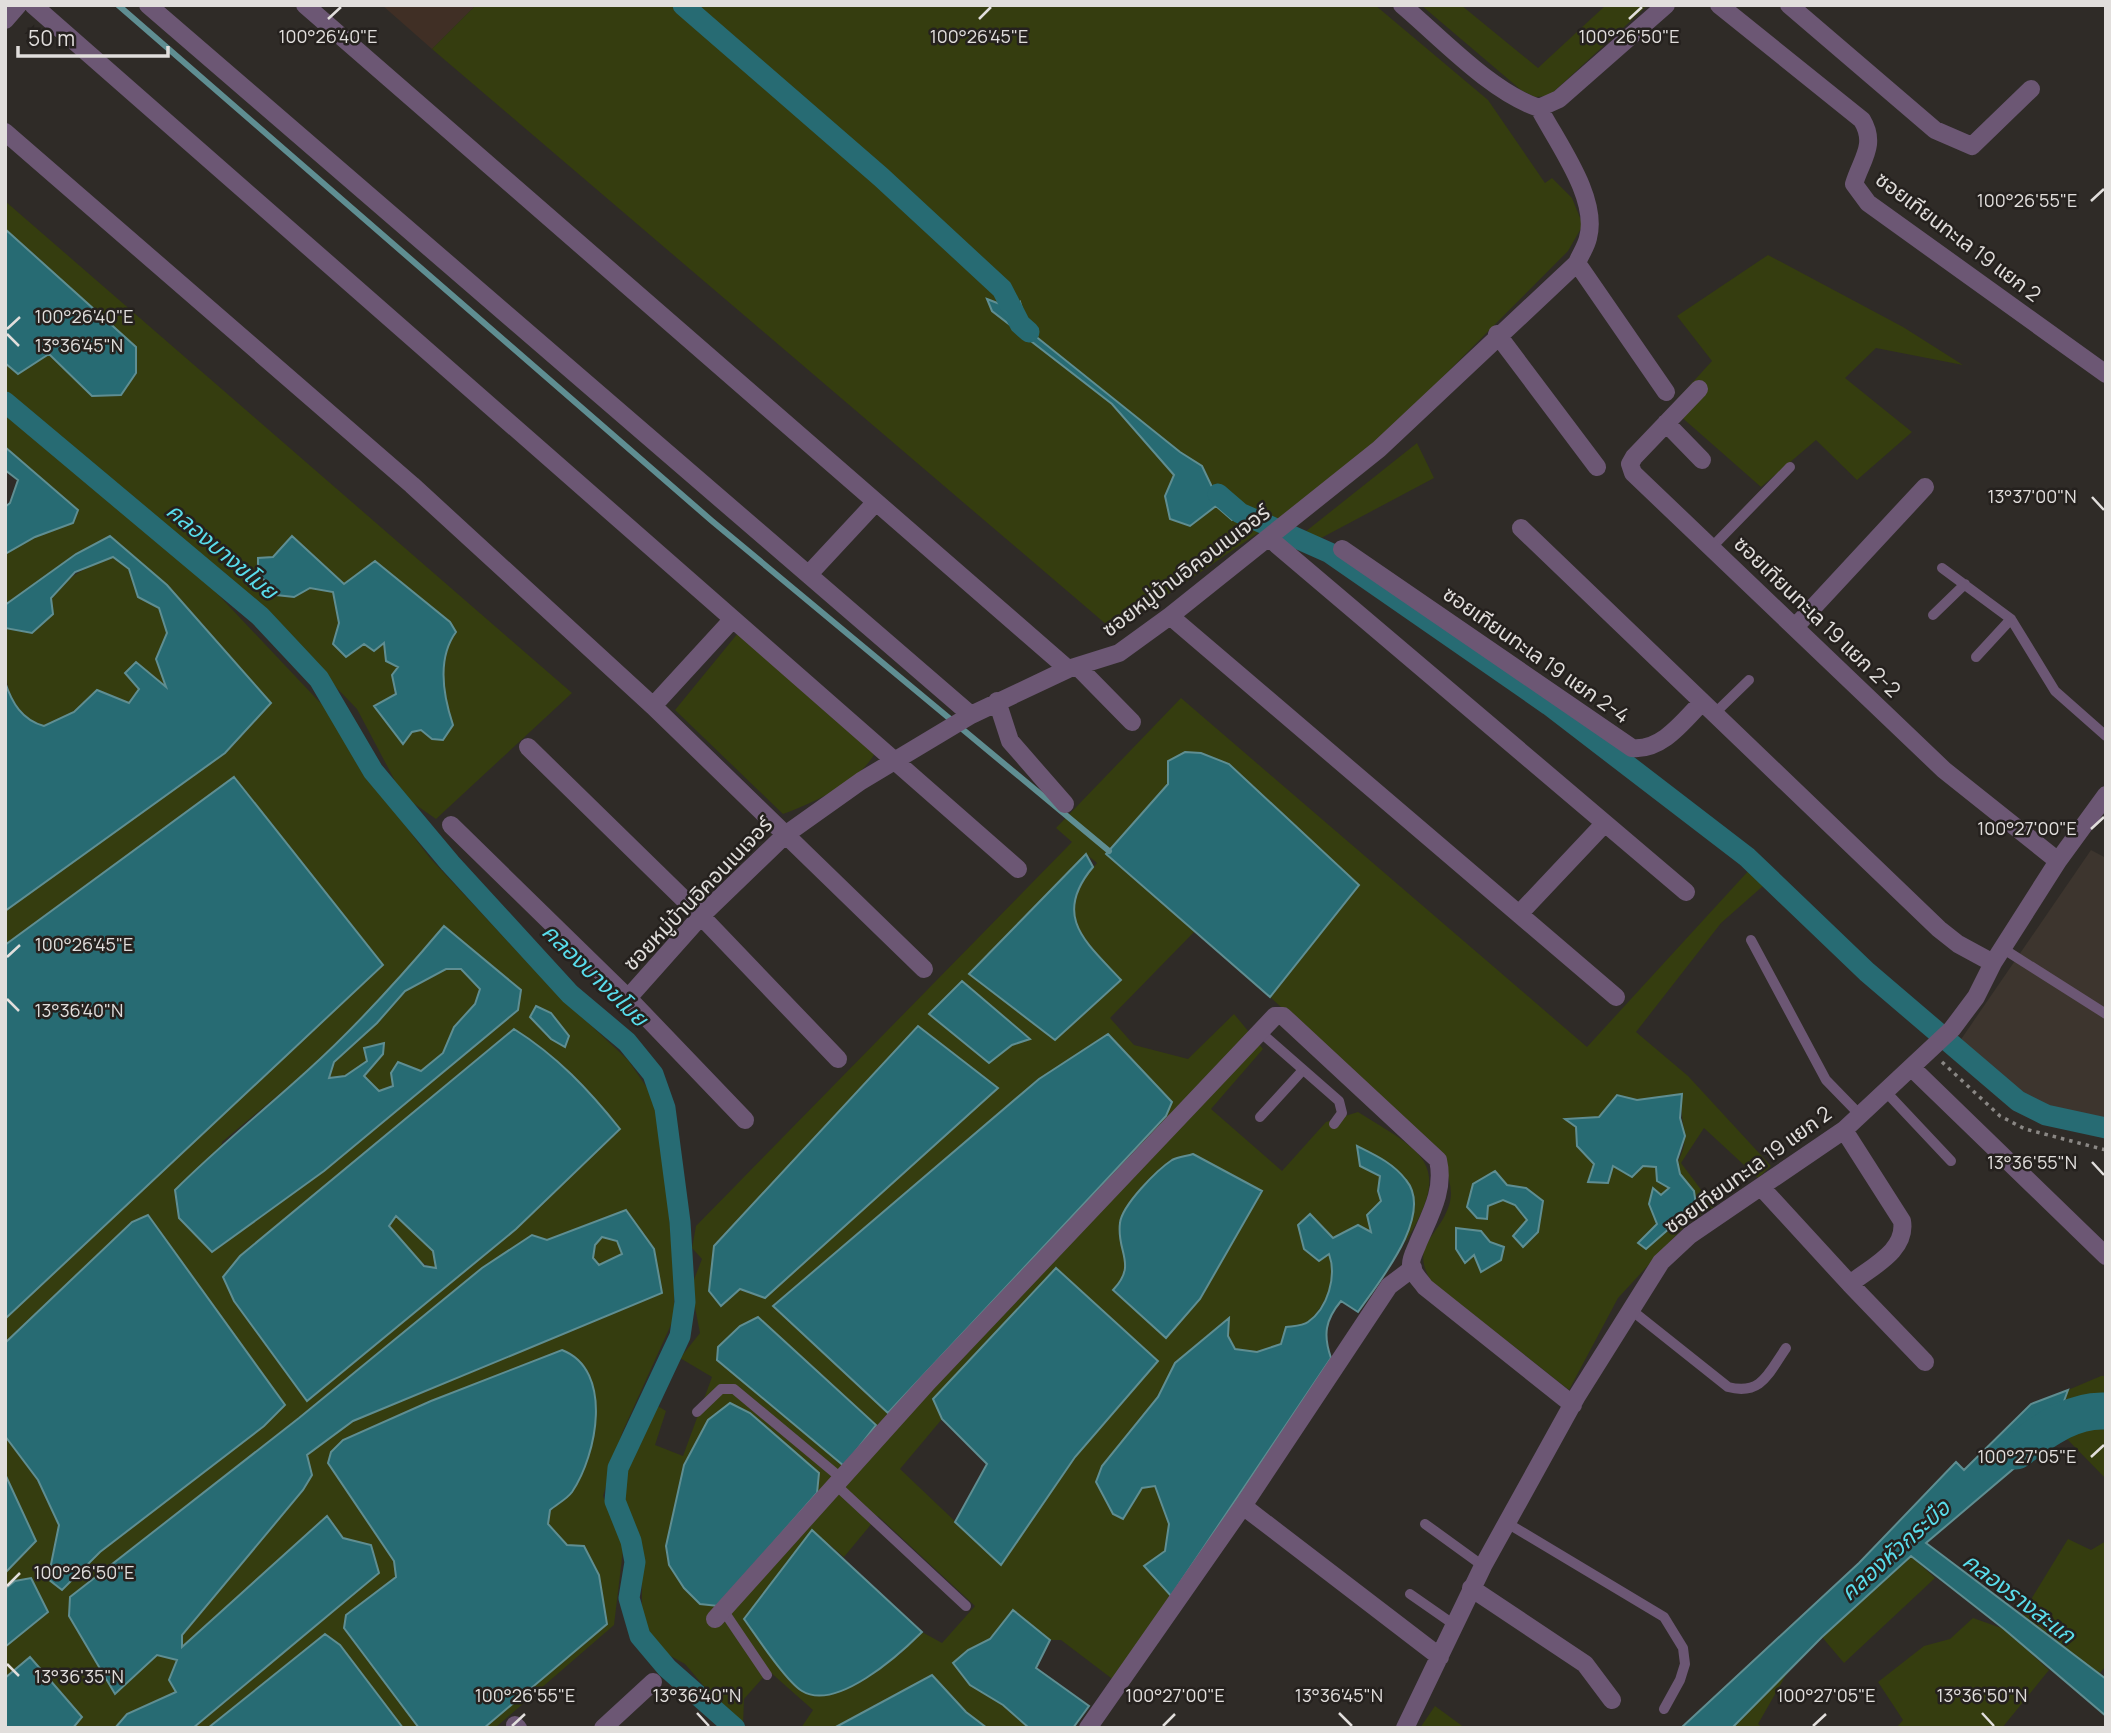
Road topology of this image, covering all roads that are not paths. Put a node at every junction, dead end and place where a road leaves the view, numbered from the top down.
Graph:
1 (18, 5) edge
2 (33, 5) edge
3 (148, 5) edge
4 (305, 5) edge
5 (1666, 5) edge
6 (1719, 5) edge
7 (1789, 5) edge
8 (1405, 6) edge
9 (5, 20) edge
10 (2032, 89) dead end
11 (1539, 108) junction
12 (5, 132) edge
13 (1577, 263) junction
14 (1497, 334) junction
15 (2106, 374) edge
16 (1699, 389) dead end
17 (1666, 392) dead end
18 (1666, 423) junction
19 (1702, 460) dead end
20 (1597, 467) dead end
21 (1790, 467) dead end
22 (1925, 487) dead end
23 (875, 503) junction
24 (1521, 528) dead end
25 (1269, 538) junction
26 (1712, 547) junction
27 (1342, 549) dead end
28 (1942, 568) dead end
29 (809, 574) junction
30 (1965, 584) junction
31 (1933, 615) dead end
32 (1170, 616) junction
33 (2011, 619) junction
34 (732, 620) junction
35 (1795, 627) junction
36 (1976, 657) dead end
37 (1073, 668) junction
38 (1749, 680) dead end
39 (998, 701) junction
40 (653, 706) junction
41 (1708, 708) junction
42 (960, 722) junction
43 (1132, 722) dead end
44 (2106, 736) edge
45 (528, 747) dead end
46 (894, 763) junction
47 (2106, 795) edge
48 (1065, 804) dead end
49 (1604, 824) junction
50 (451, 825) dead end
51 (785, 835) junction
52 (2058, 861) junction
53 (1018, 869) dead end
54 (1686, 892) dead end
55 (1520, 913) junction
56 (701, 916) junction
57 (1751, 940) dead end
58 (1997, 956) junction
59 (924, 969) dead end
60 (1616, 997) dead end
61 (628, 998) junction
62 (2106, 1014) edge
63 (1259, 1031) junction
64 (838, 1059) dead end
65 (1913, 1069) junction
66 (1302, 1071) junction
67 (1887, 1093) junction
68 (1861, 1116) junction
69 (1260, 1118) dead end
70 (745, 1121) dead end
71 (1334, 1124) dead end
72 (1844, 1130) junction
73 (1951, 1161) dead end
74 (1761, 1186) junction
75 (2106, 1255) edge
76 (1413, 1269) junction
77 (1850, 1284) junction
78 (1630, 1309) junction
79 (1786, 1348) dead end
80 (1925, 1363) dead end
81 (1573, 1405) junction
82 (697, 1412) dead end
83 (839, 1482) junction
84 (1243, 1506) junction
85 (1507, 1523) junction
86 (1425, 1524) dead end
87 (1483, 1566) junction
88 (1471, 1588) junction
89 (1410, 1594) dead end
90 (965, 1606) dead end
91 (719, 1615) joint
92 (1455, 1626) junction
93 (1440, 1657) junction
94 (767, 1675) dead end
95 (653, 1682) dead end
96 (1612, 1700) dead end
97 (1664, 1709) dead end
98 (603, 1728) edge
99 (1088, 1728) edge
100 (1405, 1728) edge

1 - 9 street
2 - 34 street
3 - 29 street
4 - 23 street
5 - 11 street
6 - 15 street, ซอยเทียนทะเล 19 แยก 2
7 - 10 street
8 - 11 street
11 - 13 street, ซอยหมู่บ้านอิคอนเนเจอร์
12 - 40 street
13 - 14 street, ซอยหมู่บ้านอิคอนเนเจอร์
13 - 17 street
14 - 20 street
14 - 25 street, ซอยหมู่บ้านอิคอนเนเจอร์
16 - 18 street, ซอยเทียนทะเล 19 แยก 2-2
18 - 19 street
18 - 26 street, ซอยเทียนทะเล 19 แยก 2-2
21 - 26 lane
22 - 35 street
23 - 29 street
23 - 37 street
24 - 41 street
25 - 32 street, ซอยหมู่บ้านอิคอนเนเจอร์
25 - 49 street
26 - 35 street, ซอยเทียนทะเล 19 แยก 2-2
27 - 41 street, ซอยเทียนทะเล 19 แยก 2-4
28 - 30 lane
29 - 42 street
30 - 31 lane
30 - 33 lane
32 - 37 street, ซอยหมู่บ้านอิคอนเนเจอร์
32 - 55 street
33 - 36 lane
33 - 44 lane
34 - 40 street
34 - 46 street
35 - 52 street, ซอยเทียนทะเล 19 แยก 2-2
37 - 39 street, ซอยหมู่บ้านอิคอนเนเจอร์
37 - 43 street
38 - 41 lane
39 - 42 street, ซอยหมู่บ้านอิคอนเนเจอร์
39 - 48 street
40 - 51 street
41 - 58 street
42 - 46 street, ซอยหมู่บ้านอิคอนเนเจอร์
45 - 56 street
46 - 51 street, ซอยหมู่บ้านอิคอนเนเจอร์
46 - 53 street
47 - 52 street, ซอยเทียนทะเล 19 แยก 2
49 - 54 street
49 - 55 street
50 - 61 street
51 - 56 street, ซอยหมู่บ้านอิคอนเนเจอร์
51 - 59 street
52 - 58 street, ซอยเทียนทะเล 19 แยก 2
55 - 60 street
56 - 61 street, ซอยหมู่บ้านอิคอนเนเจอร์
56 - 64 street
57 - 68 lane
58 - 62 lane
58 - 65 street, ซอยเทียนทะเล 19 แยก 2
61 - 70 street
63 - 66 lane
63 - 76 street
63 - 83 street
65 - 67 street, ซอยเทียนทะเล 19 แยก 2
65 - 75 street
66 - 69 lane
66 - 71 lane
67 - 68 street, ซอยเทียนทะเล 19 แยก 2
67 - 73 lane
68 - 72 street, ซอยเทียนทะเล 19 แยก 2
72 - 74 street, ซอยเทียนทะเล 19 แยก 2
72 - 77 street
74 - 77 street
74 - 78 street, ซอยเทียนทะเล 19 แยก 2
76 - 81 street
76 - 84 street
77 - 80 street
78 - 79 lane
78 - 81 street, ซอยเทียนทะเล 19 แยก 2
81 - 85 street, ซอยเทียนทะเล 19 แยก 2
82 - 83 lane
83 - 90 lane
83 - 91 street
84 - 93 street
84 - 99 street
85 - 87 street, ซอยเทียนทะเล 19 แยก 2
85 - 97 lane
86 - 87 lane
87 - 88 street, ซอยเทียนทะเล 19 แยก 2
88 - 92 street, ซอยเทียนทะเล 19 แยก 2
88 - 96 street
89 - 92 lane
91 - 94 lane
92 - 93 street, ซอยเทียนทะเล 19 แยก 2
93 - 100 street, ซอยเทียนทะเล 19 แยก 2
95 - 98 street

